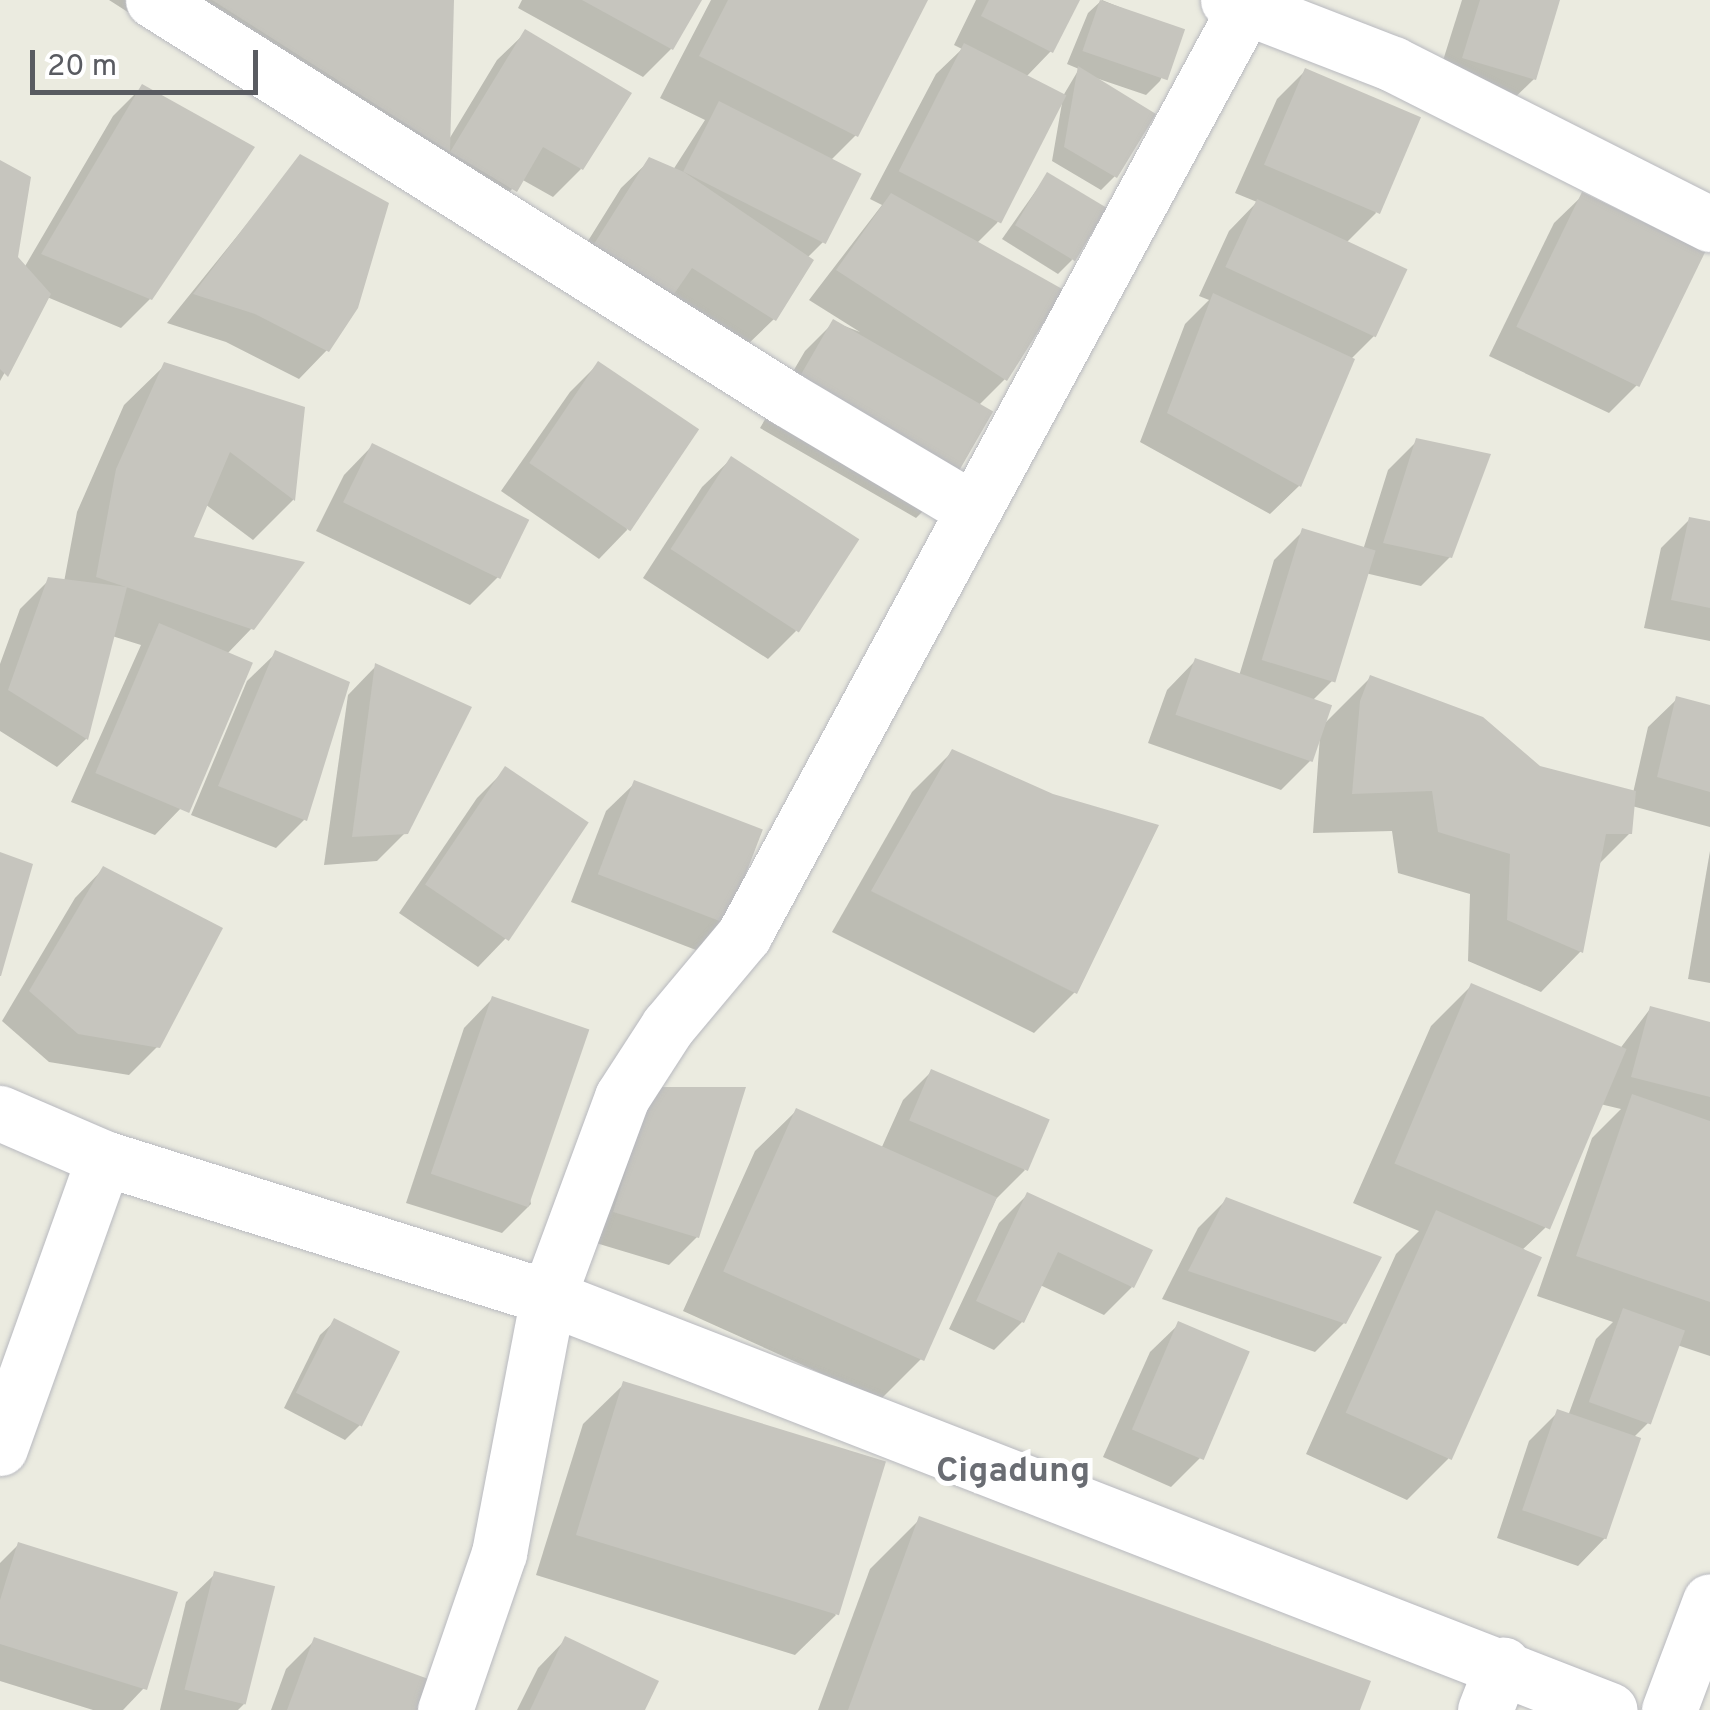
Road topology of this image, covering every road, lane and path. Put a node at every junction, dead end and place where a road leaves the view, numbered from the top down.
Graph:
1 (154, 0) edge
2 (1237, 3) edge
3 (1710, 224) edge
4 (974, 510) junction
5 (0, 1113) edge
6 (104, 1158) junction
7 (548, 1297) junction
8 (0, 1448) edge
9 (1710, 1602) edge
10 (1494, 1687) edge
11 (445, 1710) edge
12 (1610, 1710) edge
13 (1669, 1710) edge

1 - 4 street
2 - 3 street
2 - 4 street
4 - 7 street
5 - 6 street
6 - 7 street
6 - 8 street
7 - 10 street
7 - 11 street
9 - 13 street
10 - 12 street

